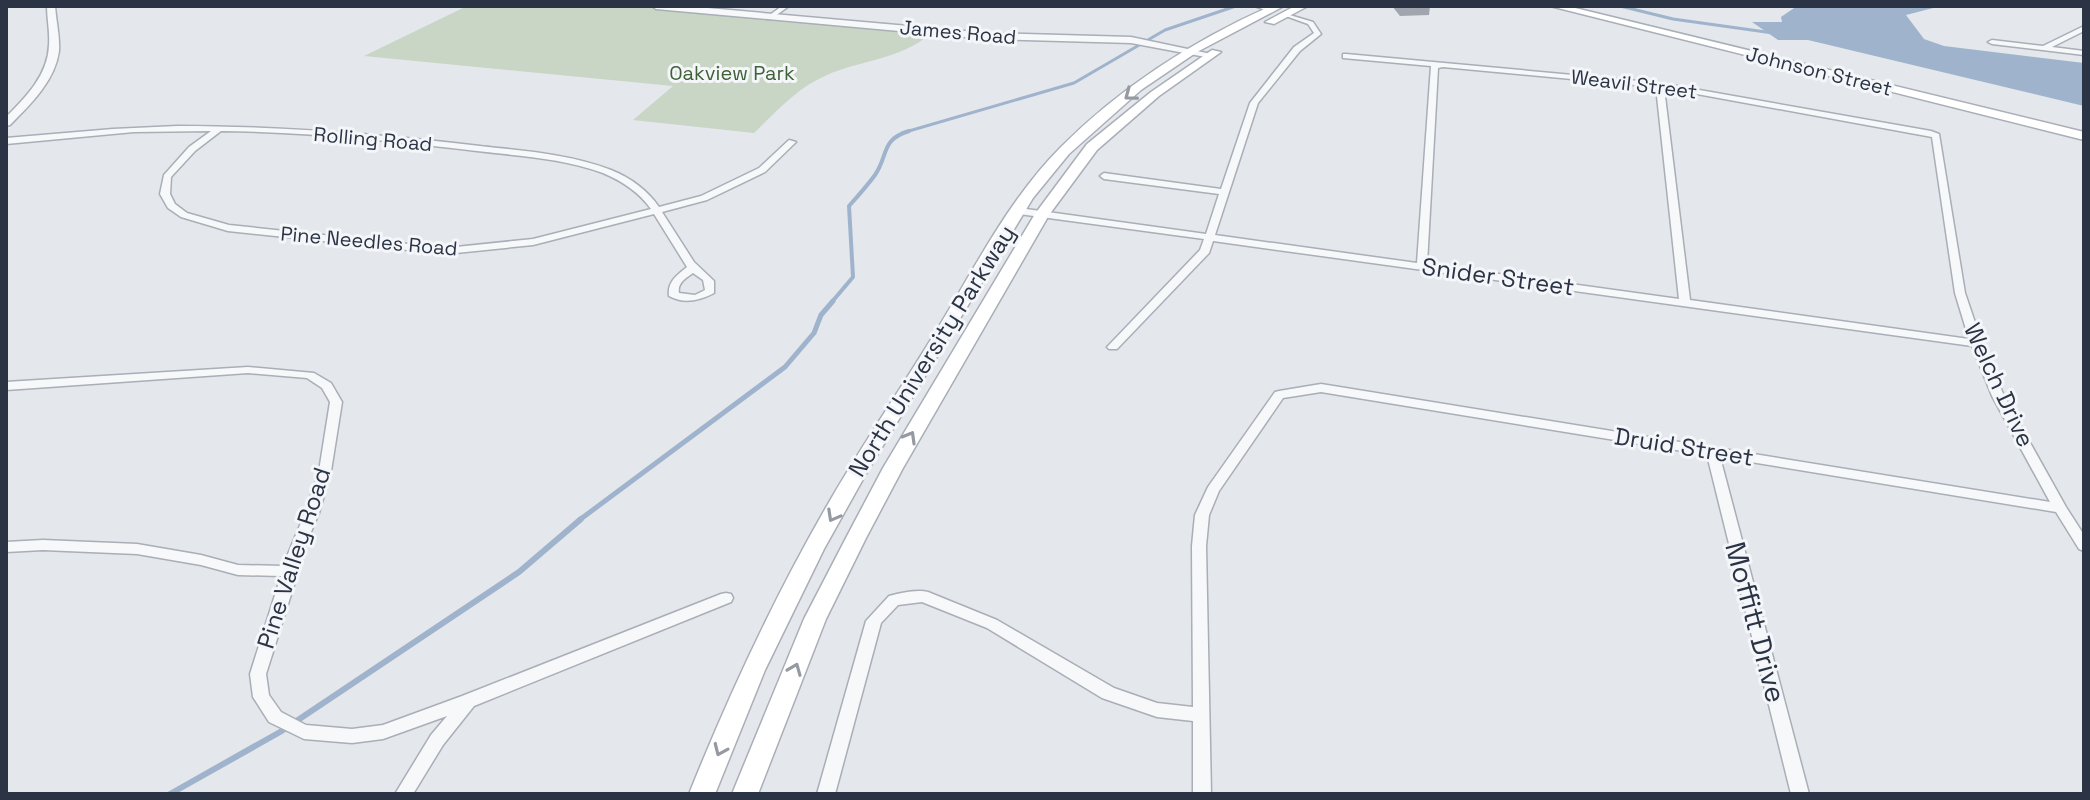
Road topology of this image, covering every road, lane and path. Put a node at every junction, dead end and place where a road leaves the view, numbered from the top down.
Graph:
1 (51, 6) edge
2 (656, 6) edge
3 (786, 6) edge
4 (1258, 6) edge
5 (1303, 6) edge
6 (1555, 6) edge
7 (1584, 6) edge
8 (1278, 10) edge
9 (769, 18) junction
10 (2084, 28) edge
11 (1992, 42) dead end
12 (2045, 48) junction
13 (1195, 51) junction
14 (2084, 53) edge
15 (1211, 55) junction
16 (1346, 56) dead end
17 (1445, 65) junction
18 (1660, 85) junction
19 (6, 123) edge
20 (2084, 128) edge
21 (218, 129) junction
22 (1919, 129) joint
23 (2084, 136) edge
24 (6, 141) edge
25 (792, 142) dead end
26 (1104, 176) dead end
27 (1224, 192) junction
28 (655, 209) junction
29 (1019, 211) junction
30 (1042, 214) junction
31 (1212, 237) junction
32 (1422, 266) junction
33 (693, 268) dead end
34 (1685, 302) junction
35 (1976, 343) junction
36 (1113, 347) dead end
37 (6, 386) edge
38 (1712, 451) junction
39 (2060, 508) junction
40 (2084, 546) edge
41 (6, 547) edge
42 (290, 571) junction
43 (726, 598) dead end
44 (468, 701) junction
45 (1201, 715) junction
46 (404, 794) edge
47 (702, 794) edge
48 (745, 794) edge
49 (826, 794) edge
50 (1202, 794) edge
51 (1800, 794) edge

1 - 19 street
2 - 9 street, James Road
3 - 9 street
4 - 8 street
5 - 8 main road, North University Parkway
6 - 23 main road, Johnson Street
7 - 20 main road, Johnson Street
8 - 13 main road, North University Parkway
8 - 15 main road, North University Parkway
8 - 27 street
9 - 13 street, James Road
10 - 12 street
11 - 12 street
12 - 14 street
13 - 15 street, James Road
13 -> 29 main road, North University Parkway
15 - 30 main road, North University Parkway
16 - 17 street, Weavil Street
17 - 18 street, Weavil Street
17 - 32 street
18 - 22 street, Weavil Street
18 - 34 street
21 - 24 street, Rolling Road
21 - 28 street, Rolling Road
21 - 28 street, Pine Needles Road
22 - 35 street, Welch Drive
25 - 28 street, Pine Needles Road
26 - 27 street
27 - 31 street
28 - 33 street, Rolling Road
29 - 30 street, Snider Street
29 -> 47 main road, North University Parkway
30 - 31 street, Snider Street
48 -> 30 main road, North University Parkway
31 - 32 street, Snider Street
31 - 36 street
32 - 34 street, Snider Street
34 - 35 street, Snider Street
35 - 39 street, Welch Drive
37 - 42 street, Pine Valley Road
38 - 39 street, Druid Street
38 - 45 street, Druid Street
38 - 51 street, Moffitt Drive
39 - 40 street, Welch Drive
41 - 42 street
42 - 44 street, Pine Valley Road
43 - 44 street, Pine Valley Road
44 - 46 street
45 - 49 street
45 - 50 street

